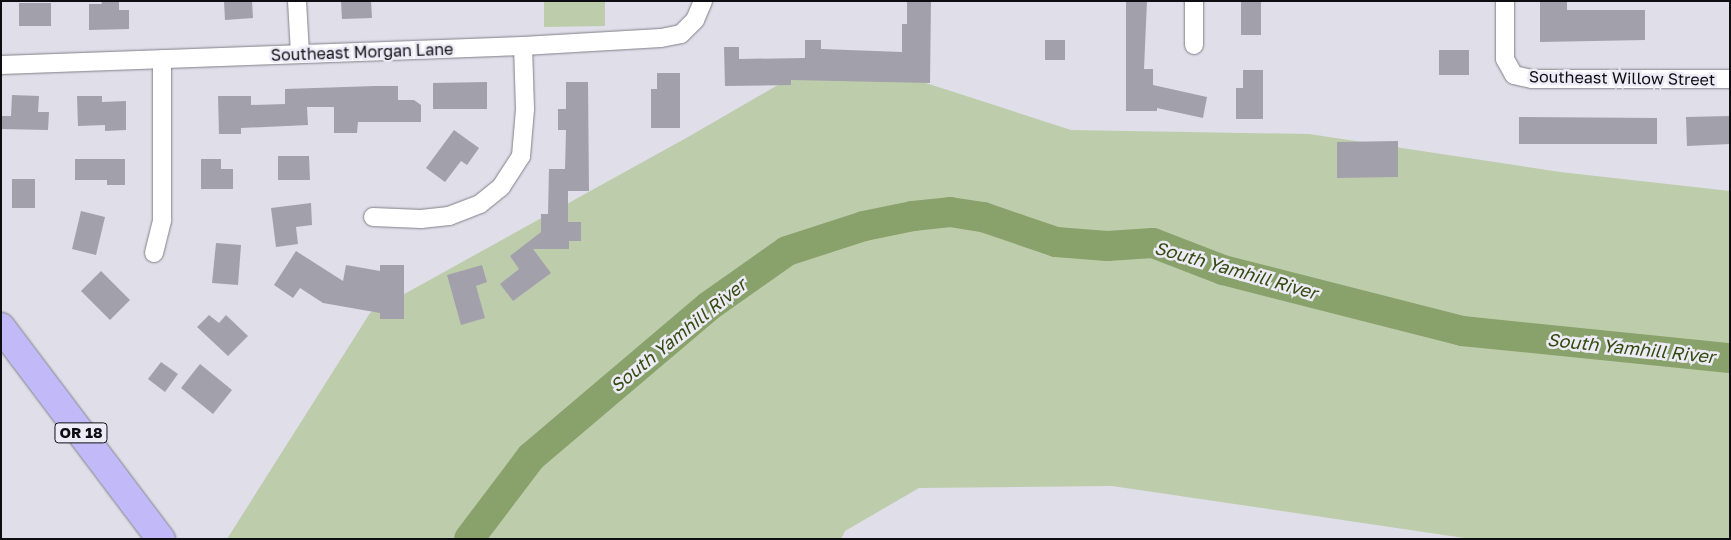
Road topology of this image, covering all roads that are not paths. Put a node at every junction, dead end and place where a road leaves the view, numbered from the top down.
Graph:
1 (296, 1) edge
2 (703, 1) edge
3 (1194, 1) edge
4 (1505, 1) edge
5 (1194, 45) dead end
6 (522, 46) junction
7 (300, 53) junction
8 (162, 59) junction
9 (1, 65) edge
10 (1730, 79) edge
11 (373, 217) dead end
12 (154, 253) dead end
13 (1, 327) edge
14 (161, 539) edge

1 - 7 street
2 - 6 street, Southeast Morgan Lane
3 - 5 street
4 - 10 street, Southeast Willow Street
6 - 7 street, Southeast Morgan Lane
6 - 11 street
7 - 8 street, Southeast Morgan Lane
8 - 9 street, Southeast Morgan Lane
8 - 12 street
13 - 14 highway, OR 18

